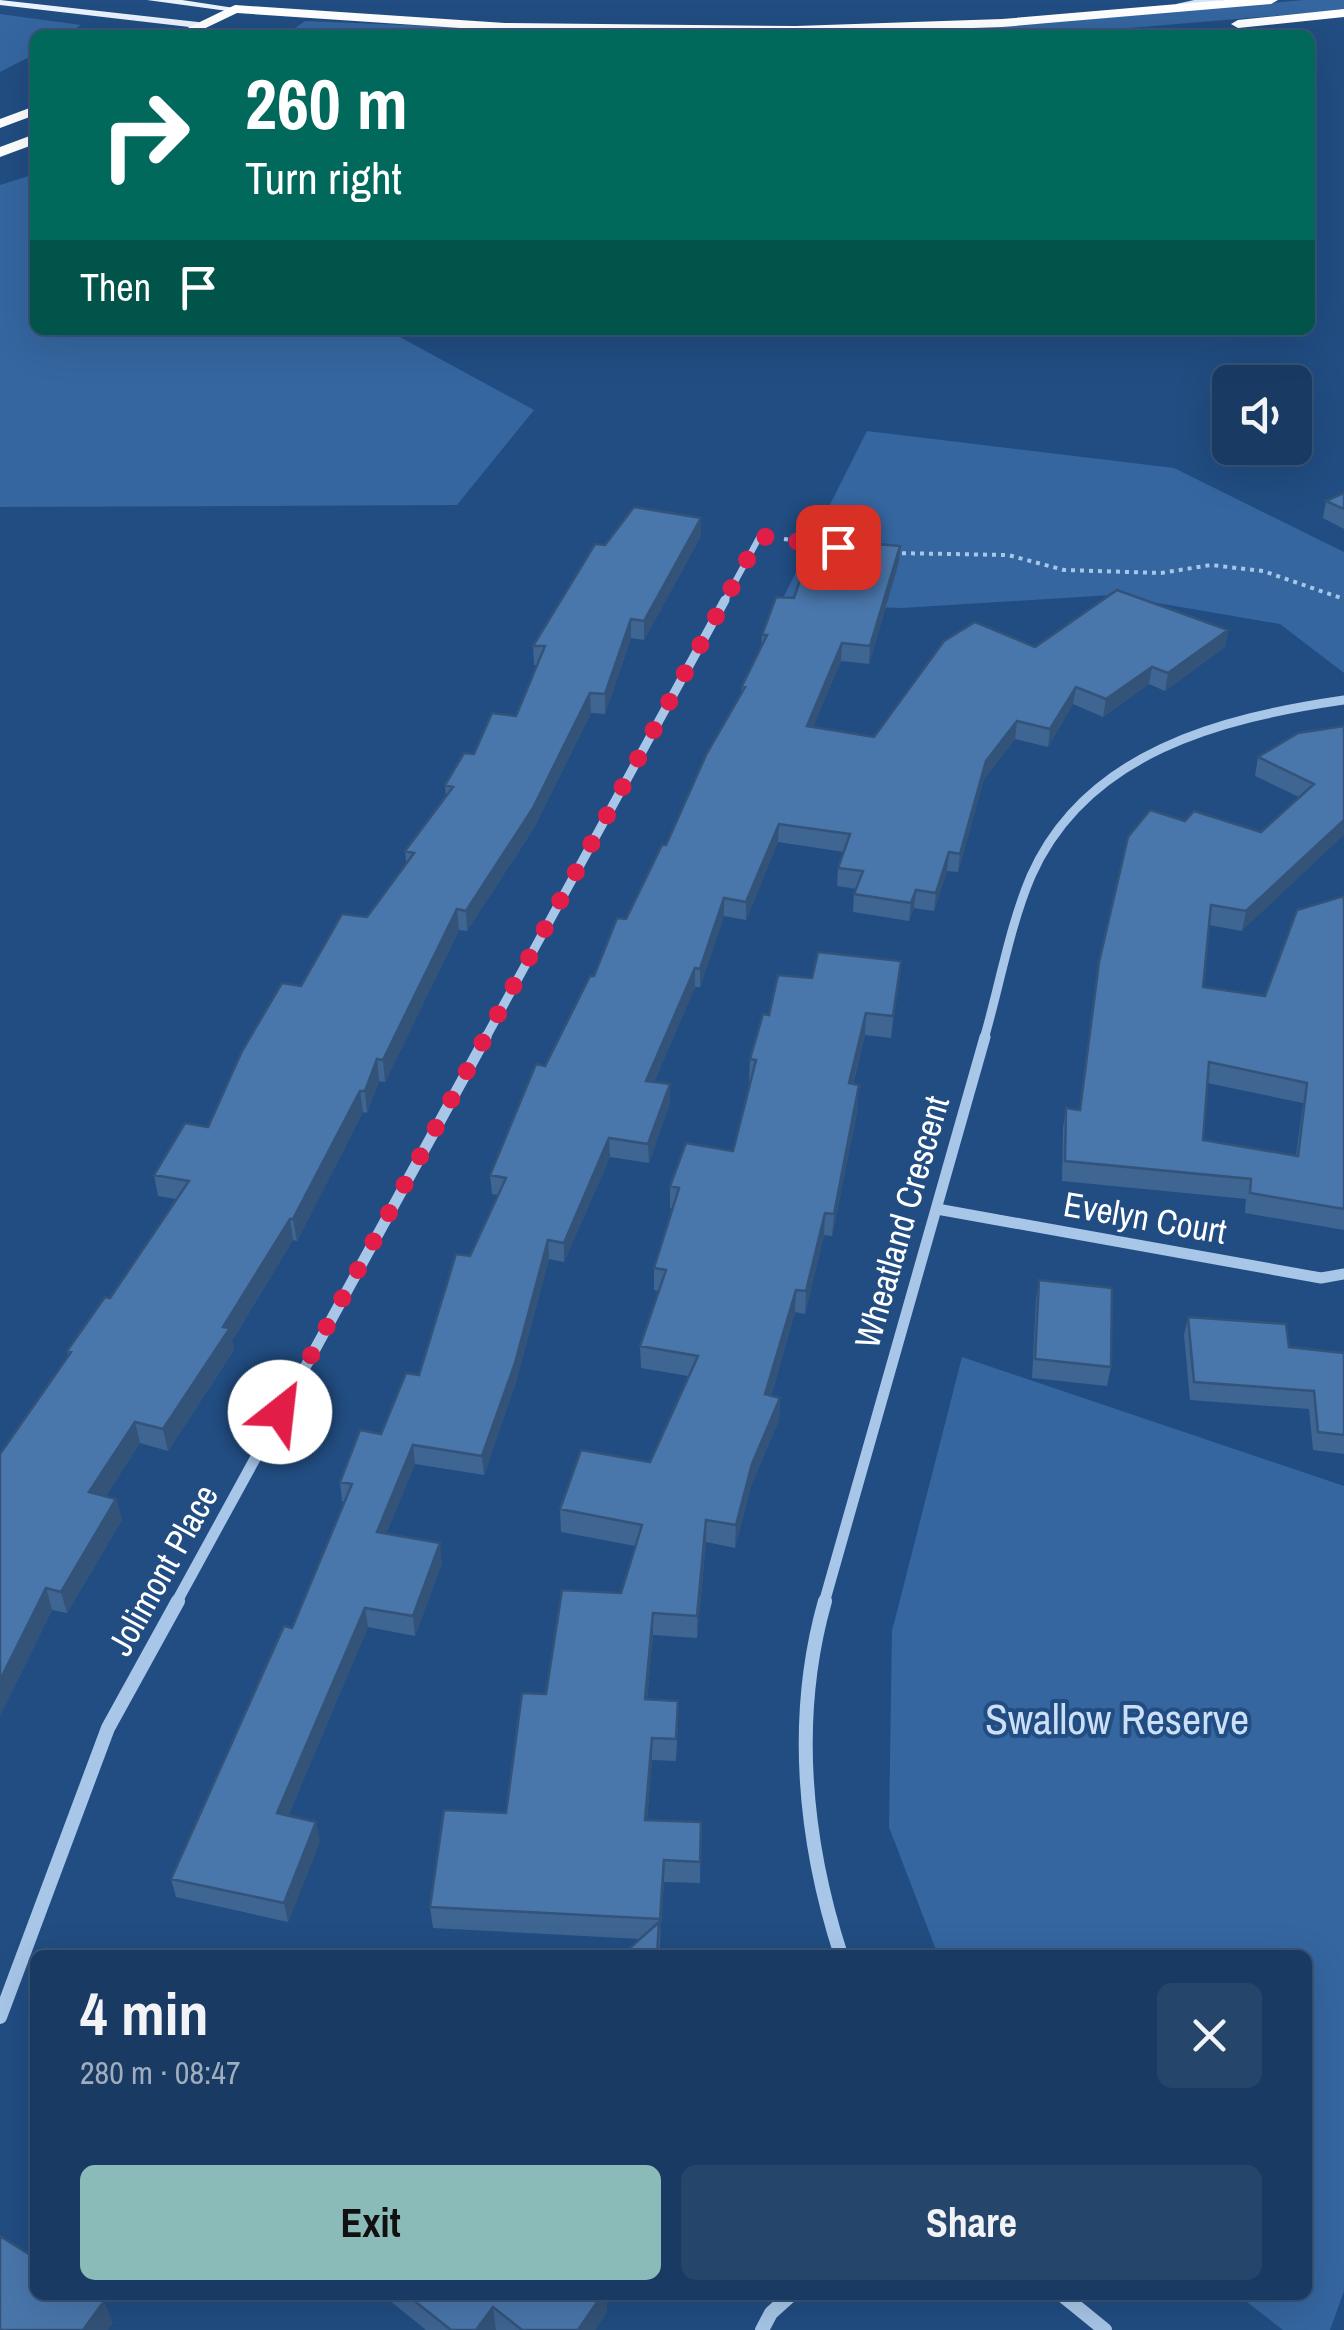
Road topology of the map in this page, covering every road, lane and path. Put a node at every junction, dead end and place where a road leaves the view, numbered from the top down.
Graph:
1 (152, 0) edge
2 (1222, 0) edge
3 (1271, 0) edge
4 (0, 2) edge
5 (236, 9) junction
6 (1344, 13) edge
7 (1084, 18) junction
8 (134, 19) junction
9 (198, 25) junction
10 (1214, 26) dead end
11 (134, 30) edge
12 (189, 30) edge
13 (30, 112) edge
14 (0, 124) edge
15 (30, 141) edge
16 (0, 152) edge
17 (760, 536) joint
18 (818, 544) edge
19 (877, 553) edge
20 (1344, 599) edge
21 (1344, 700) edge
22 (937, 1208) junction
23 (1344, 1274) edge
24 (839, 1950) edge
25 (0, 2017) edge
26 (786, 2300) edge
27 (1068, 2300) edge
28 (762, 2330) edge
29 (1105, 2330) edge

1 - 5 main road
2 - 7 main road
3 - 7 highway
4 - 8 main road
5 - 7 highway
5 - 9 highway
5 - 9 highway
6 - 10 highway
8 - 9 main road
8 - 11 main road
9 - 12 highway
13 - 14 highway
15 - 16 highway
17 - 18 path
17 - 25 street, Jolimont Place
19 - 20 path
21 - 22 street, Wheatland Crescent
22 - 23 street, Evelyn Court
22 - 24 street, Wheatland Crescent
26 - 28 street
27 - 29 street

